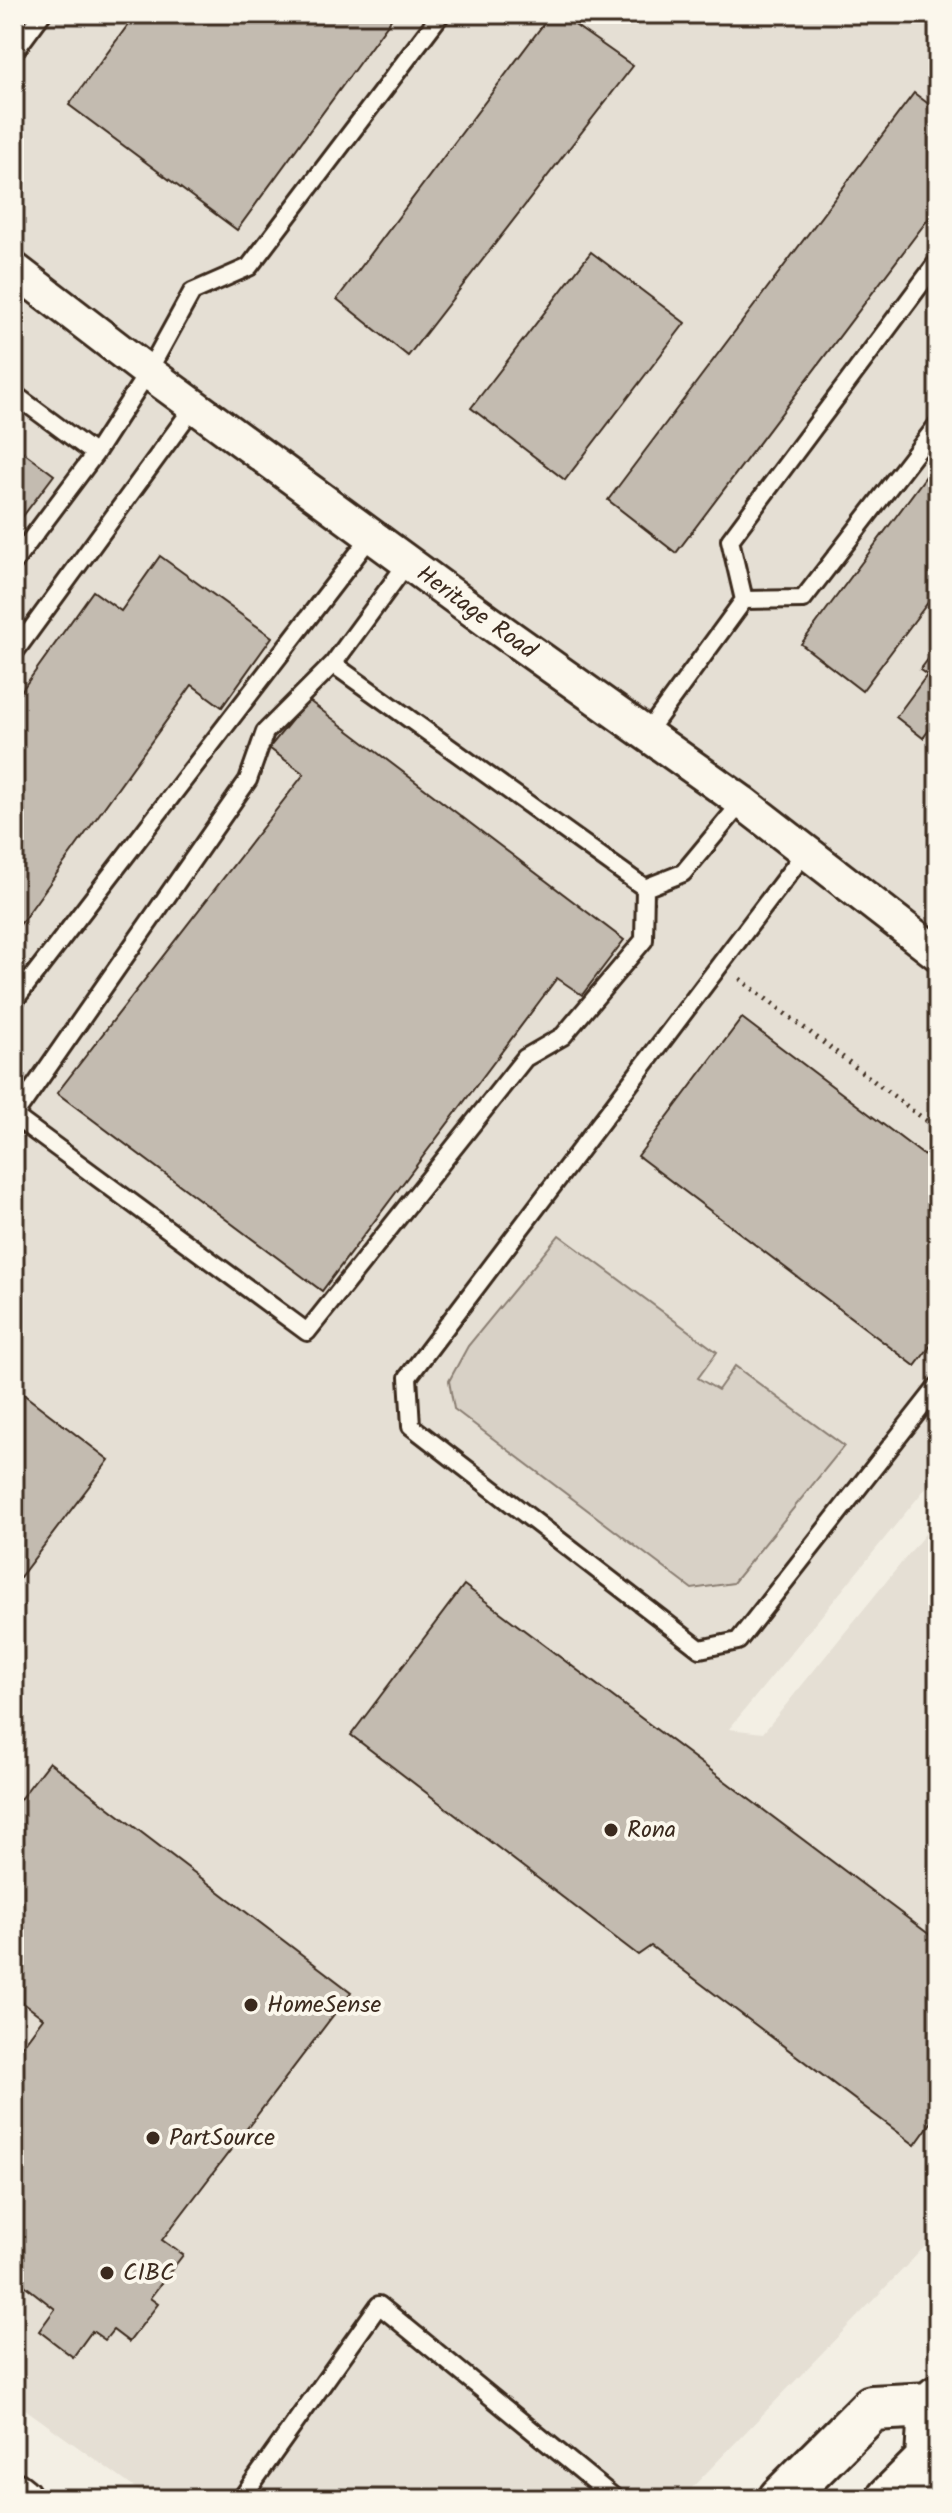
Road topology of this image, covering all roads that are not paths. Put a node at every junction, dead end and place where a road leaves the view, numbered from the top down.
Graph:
1 (42, 14) edge
2 (441, 14) edge
3 (14, 52) edge
4 (938, 261) edge
5 (14, 269) edge
6 (148, 372) junction
7 (14, 394) edge
8 (195, 405) junction
9 (938, 424) edge
10 (95, 454) junction
11 (372, 535) junction
12 (14, 562) edge
13 (408, 562) junction
14 (744, 600) junction
15 (14, 653) edge
16 (333, 664) junction
17 (646, 734) junction
18 (742, 802) junction
19 (806, 851) junction
20 (645, 888) junction
21 (938, 954) edge
22 (14, 1001) edge
23 (14, 1116) edge
24 (938, 1386) edge
25 (935, 2402) edge
26 (14, 2495) edge
27 (19, 2499) edge
28 (241, 2499) edge
29 (616, 2499) edge
30 (781, 2499) edge
31 (889, 2499) edge

1 - 3 lane
2 - 6 lane
4 - 14 lane
5 - 6 street, Heritage Road
6 - 8 street, Heritage Road
6 - 10 lane
7 - 10 lane
8 - 11 street, Heritage Road
8 - 15 lane
9 - 14 lane
10 - 12 lane
11 - 13 street, Heritage Road
11 - 22 lane
13 - 16 lane
13 - 17 street, Heritage Road
14 - 17 lane
16 - 20 lane
16 - 23 lane
17 - 18 street, Heritage Road
18 - 19 street, Heritage Road
18 - 20 lane
19 - 21 street, Heritage Road
19 - 24 lane
20 - 23 lane
25 - 30 main road
25 - 31 main road
26 - 27 main road
28 - 29 lane

